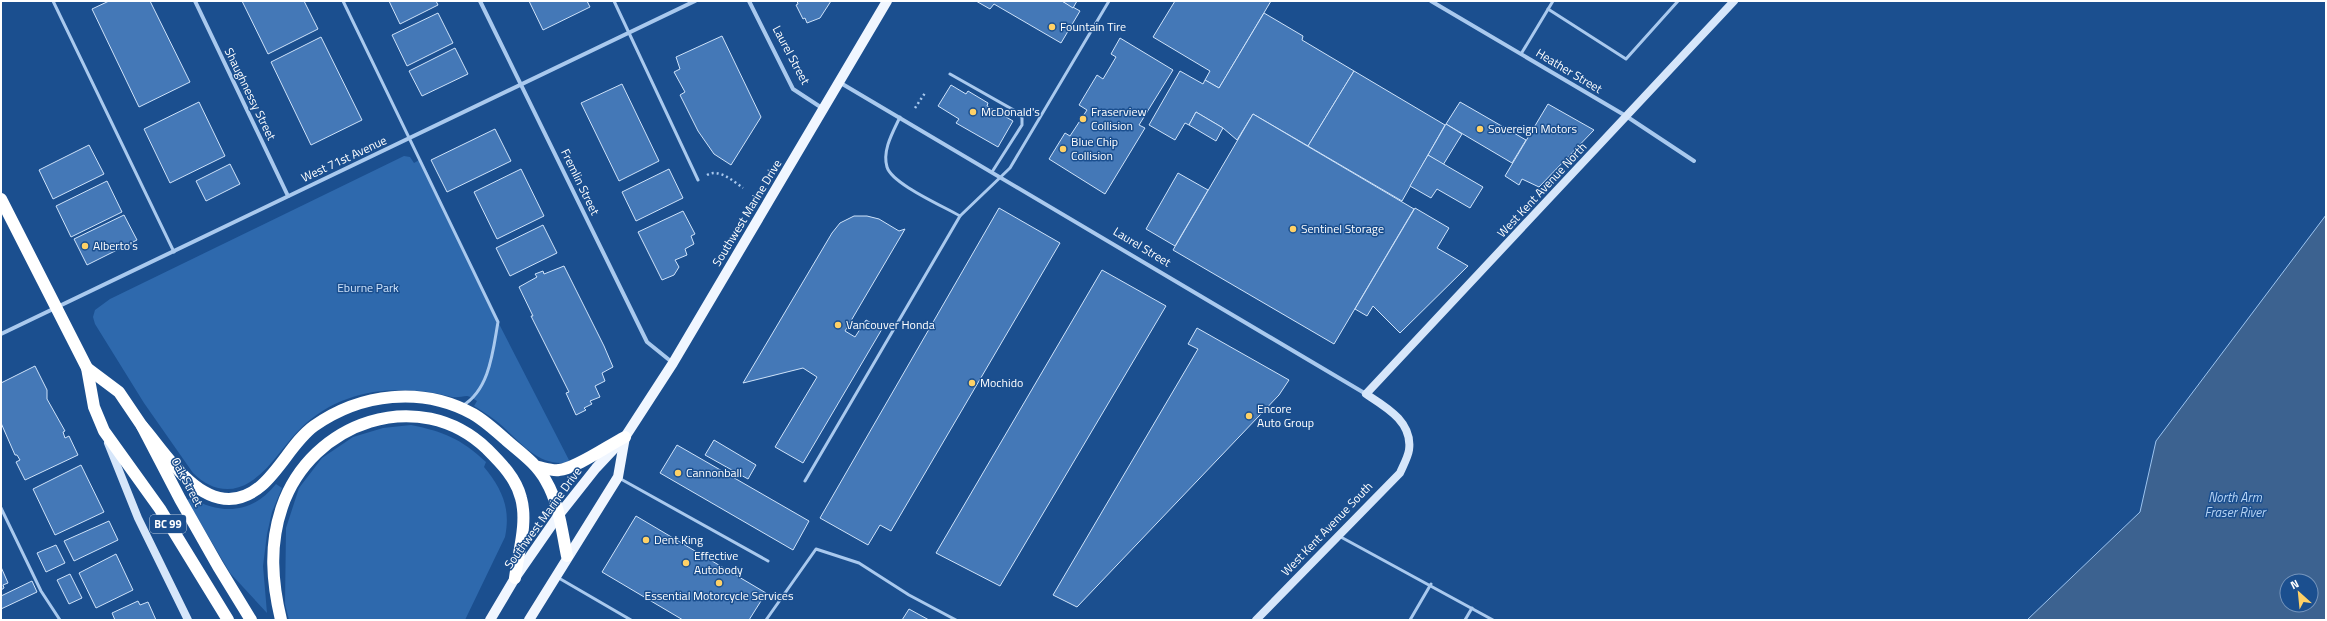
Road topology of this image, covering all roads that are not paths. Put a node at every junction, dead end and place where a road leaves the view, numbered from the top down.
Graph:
1 (53, 1) edge
2 (195, 1) edge
3 (343, 1) edge
4 (480, 1) edge
5 (614, 1) edge
6 (695, 1) edge
7 (749, 1) edge
8 (887, 1) edge
9 (1108, 1) edge
10 (1553, 1) edge
11 (1678, 1) edge
12 (1734, 1) edge
13 (1435, 2) edge
14 (1548, 9) junction
15 (629, 33) junction
16 (1521, 54) junction
17 (950, 74) dead end
18 (839, 82) junction
19 (520, 84) junction
20 (823, 109) junction
21 (1626, 116) junction
22 (900, 117) junction
23 (410, 138) junction
24 (1694, 161) dead end
25 (992, 172) junction
26 (1001, 177) junction
27 (698, 180) dead end
28 (288, 196) junction
29 (1, 199) edge
30 (960, 216) junction
31 (174, 252) junction
32 (56, 308) junction
33 (1, 334) edge
34 (673, 363) junction
35 (87, 368) junction
36 (1366, 394) junction
37 (459, 408) junction
38 (142, 426) junction
39 (104, 431) junction
40 (625, 436) junction
41 (1409, 451) joint
42 (538, 467) junction
43 (618, 477) junction
44 (805, 481) dead end
45 (1, 508) edge
46 (558, 516) junction
47 (1338, 535) junction
48 (567, 556) junction
49 (768, 561) dead end
50 (555, 576) junction
51 (515, 578) junction
52 (1431, 584) junction
53 (1472, 608) junction
54 (60, 620) edge
55 (188, 620) edge
56 (228, 620) edge
57 (251, 620) edge
58 (281, 620) edge
59 (490, 620) edge
60 (529, 620) edge
61 (630, 620) edge
62 (766, 620) edge
63 (956, 620) edge
64 (1256, 620) edge
65 (1410, 620) edge
66 (1465, 620) edge
67 (1493, 620) edge

1 - 31 lane
2 - 28 street, Shaughnessy Street
3 - 23 lane
4 - 19 street, Fremlin Street
5 - 15 lane
6 - 15 street, West 71st Avenue
7 - 20 street, Laurel Street
8 - 18 main road, Southwest Marine Drive
9 - 26 lane
10 - 14 lane
11 - 14 lane
12 - 21 street, West Kent Avenue North
13 - 16 street, Heather Street
14 - 16 lane
15 - 19 street, West 71st Avenue
15 - 27 lane
16 - 21 street, Heather Street
17 - 25 lane
18 - 20 main road, Southwest Marine Drive
18 - 22 street, Laurel Street
19 - 23 street, West 71st Avenue
19 - 34 street, Fremlin Street
20 - 34 main road, Southwest Marine Drive
21 - 24 street, Heather Street
21 - 36 street, West Kent Avenue North
22 - 25 street, Laurel Street
22 - 30 lane
23 - 28 street, West 71st Avenue
23 - 37 lane
25 - 26 street, Laurel Street
26 - 30 lane
26 - 36 street, Laurel Street
28 - 31 street, West 71st Avenue
29 - 32 highway, Oak Street / BC 99
30 - 44 lane
31 - 32 street, West 71st Avenue
32 - 33 street, West 71st Avenue
32 - 35 highway, Oak Street / BC 99
34 - 40 main road, Southwest Marine Drive
35 - 38 highway, Oak Street / BC 99
35 - 39 highway, Oak Street / BC 99
36 - 41 street, Laurel Street
37 - 38 highway
37 - 42 highway
38 - 57 highway, Oak Street / BC 99
39 - 55 street, Oak Street
39 - 56 highway, Oak Street / BC 99
40 - 42 highway
40 - 43 main road, Southwest Marine Drive
40 - 46 main road, Southwest Marine Drive
41 - 47 street, West Kent Avenue South
42 - 46 highway
43 - 48 main road, Southwest Marine Drive
43 - 49 lane
45 - 54 lane
46 - 48 highway
46 - 51 main road, Southwest Marine Drive
47 - 52 lane
47 - 64 street, West Kent Avenue South
48 - 50 main road, Southwest Marine Drive
50 - 60 main road, Southwest Marine Drive
50 - 61 lane
51 - 58 highway
51 - 59 main road, Southwest Marine Drive
52 - 53 lane
52 - 65 lane
53 - 66 lane
53 - 67 lane
62 - 63 lane

